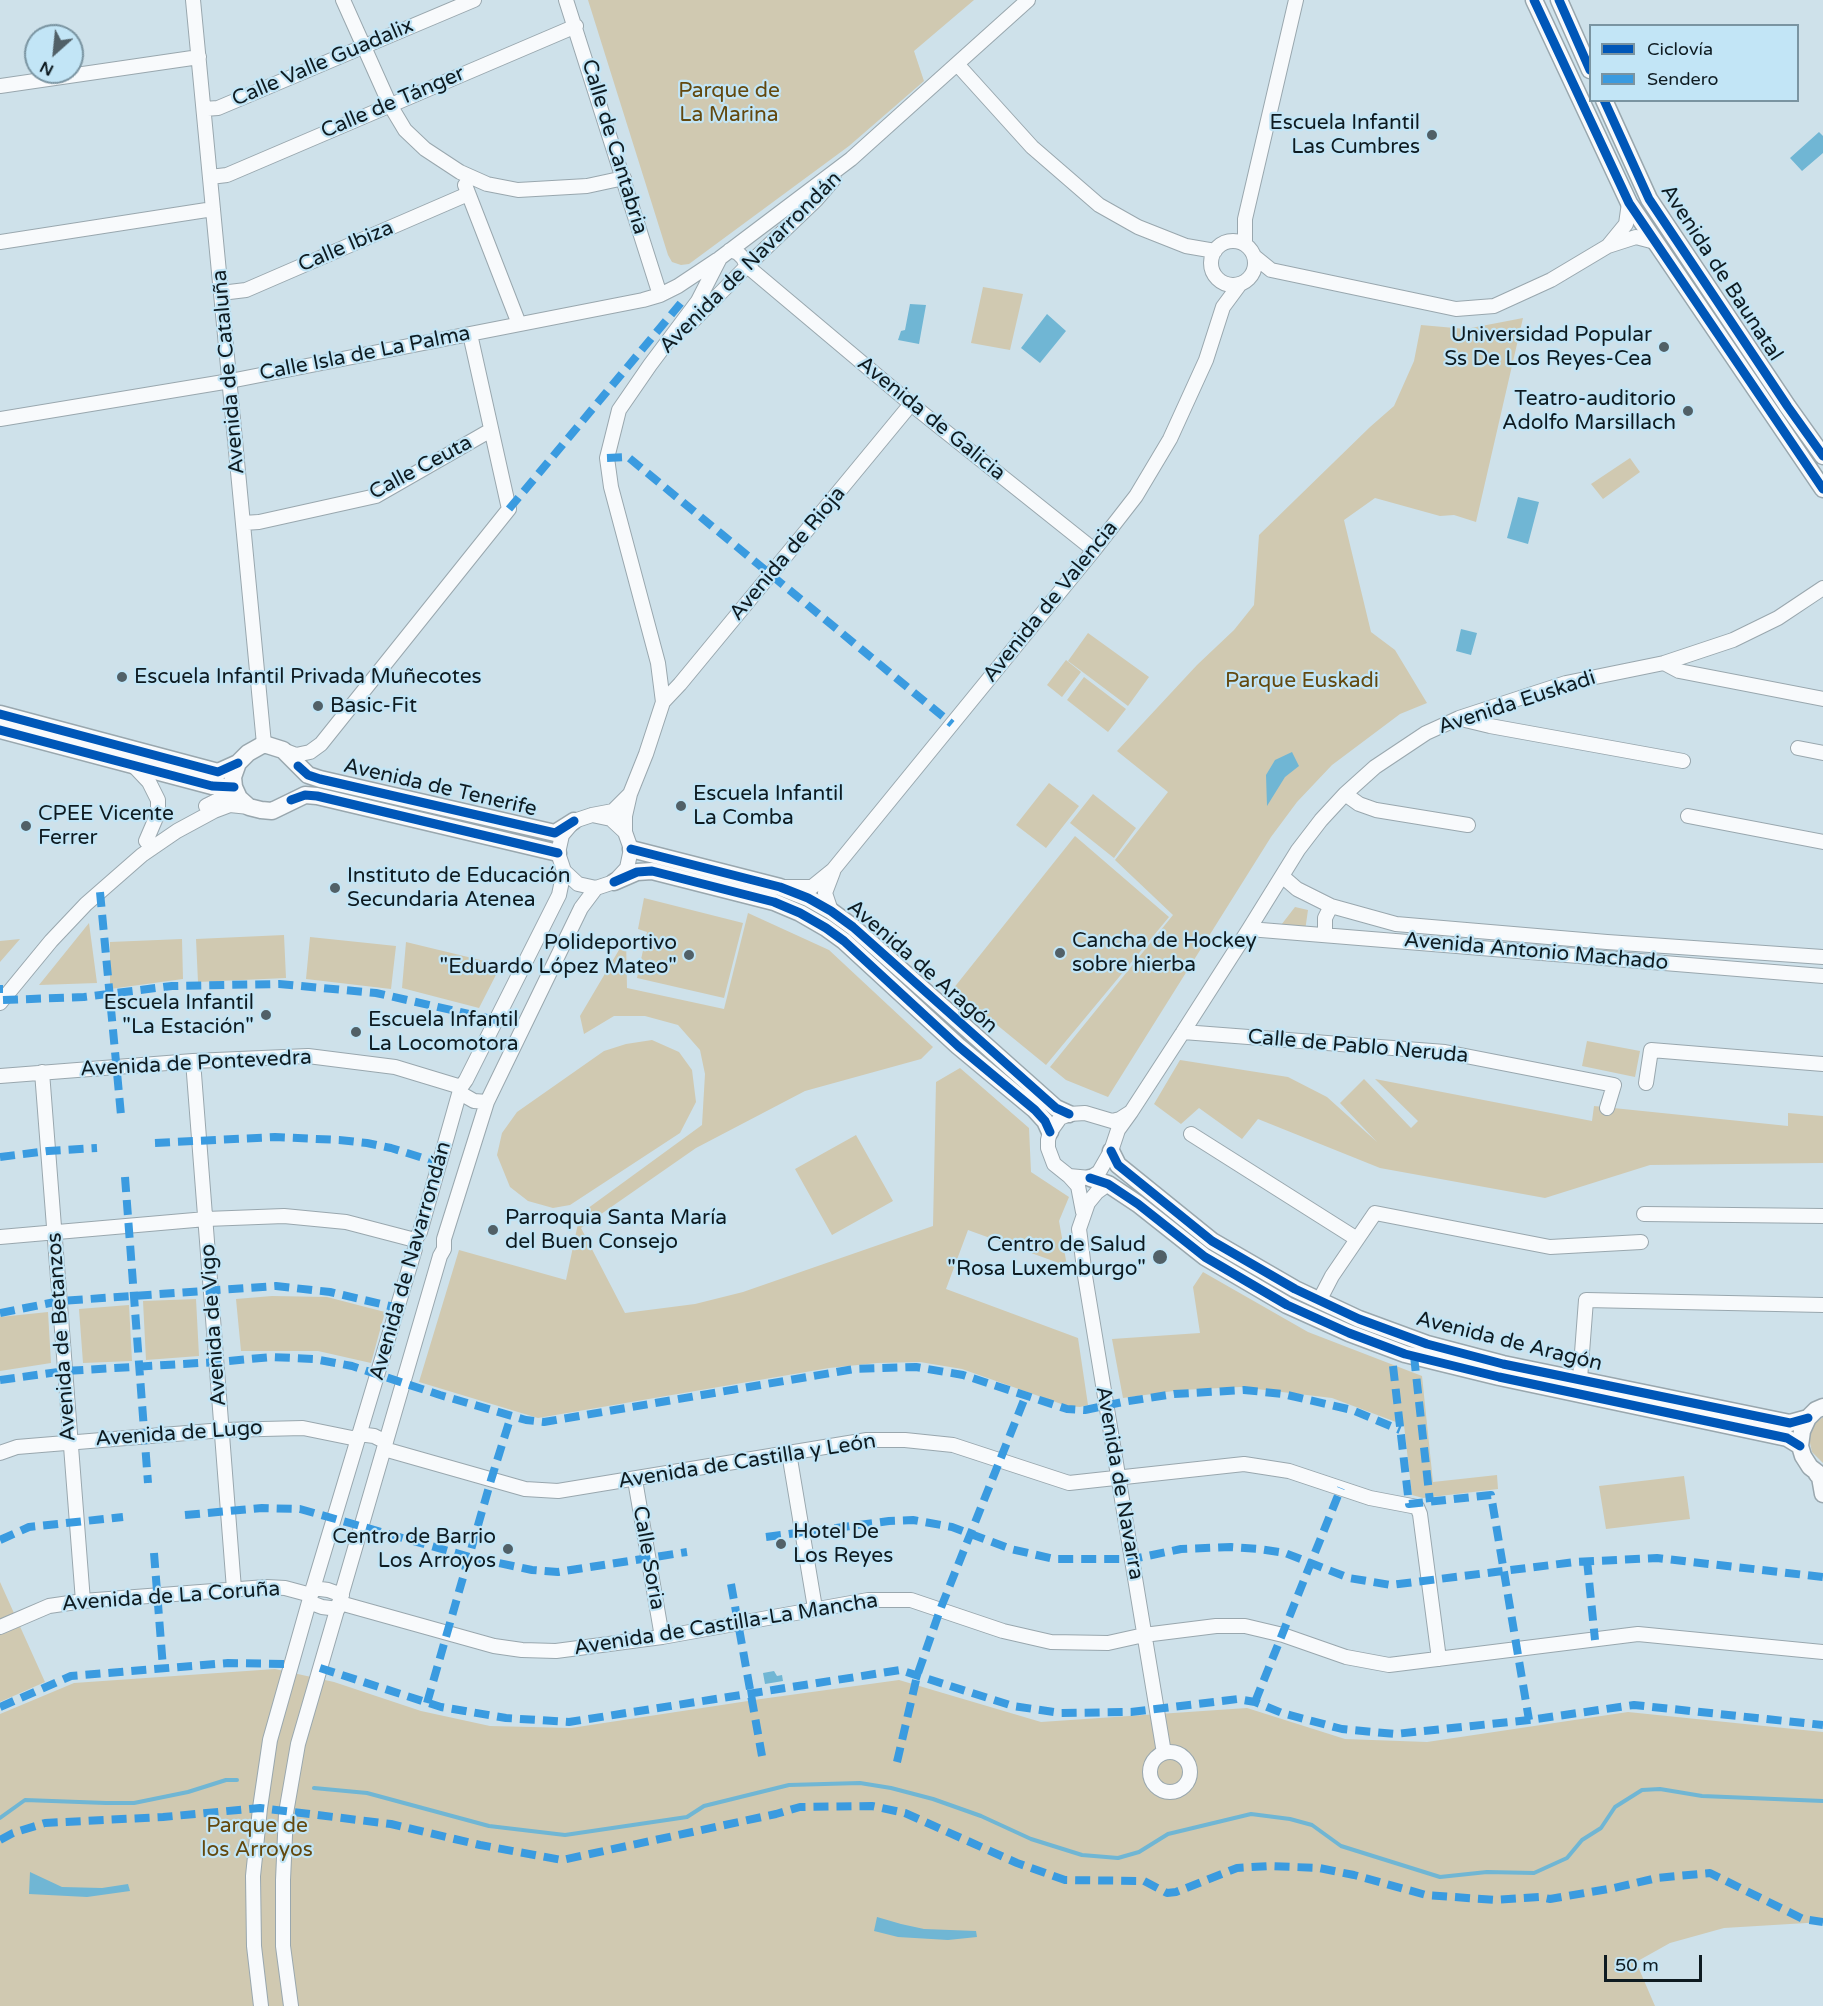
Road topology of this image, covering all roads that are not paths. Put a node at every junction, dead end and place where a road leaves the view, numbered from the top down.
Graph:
1 (193, 0) edge
2 (343, 0) edge
3 (474, 0) edge
4 (566, 0) edge
5 (1028, 0) edge
6 (1296, 0) edge
7 (1534, 0) edge
8 (1559, 0) edge
9 (459, 3) edge
10 (576, 26) junction
11 (364, 46) junction
12 (199, 57) junction
13 (957, 64) junction
14 (1589, 68) edge
15 (0, 86) edge
16 (1605, 102) edge
17 (390, 105) junction
18 (204, 109) junction
19 (851, 159) junction
20 (460, 172) junction
21 (210, 177) junction
22 (624, 178) junction
23 (468, 194) junction
24 (1629, 203) junction
25 (213, 209) junction
26 (1245, 219) junction
27 (1228, 241) junction
28 (0, 242) edge
29 (1655, 242) junction
30 (1245, 244) junction
31 (1608, 246) junction
32 (1255, 257) junction
33 (722, 258) junction
34 (1213, 258) junction
35 (747, 266) junction
36 (1271, 270) junction
37 (1219, 279) junction
38 (1246, 280) junction
39 (732, 281) junction
40 (770, 286) junction
41 (221, 292) junction
42 (660, 295) junction
43 (1223, 307) junction
44 (519, 324) junction
45 (470, 334) junction
46 (650, 365) junction
47 (230, 381) junction
48 (911, 404) junction
49 (0, 419) edge
50 (491, 430) junction
51 (1823, 456) edge
52 (1823, 489) edge
53 (243, 523) junction
54 (1094, 550) junction
55 (1823, 588) edge
56 (1664, 663) junction
57 (1823, 699) edge
58 (663, 702) junction
59 (1459, 718) junction
60 (1, 726) edge
61 (264, 744) junction
62 (1798, 748) dead end
63 (283, 750) junction
64 (1823, 753) edge
65 (1683, 761) dead end
66 (238, 763) junction
67 (132, 764) junction
68 (298, 766) junction
69 (235, 789) junction
70 (630, 794) junction
71 (1345, 794) junction
72 (291, 800) junction
73 (249, 807) junction
74 (592, 815) junction
75 (1688, 816) dead end
76 (574, 821) junction
77 (1468, 825) dead end
78 (625, 832) junction
79 (146, 841) junction
80 (1823, 842) edge
81 (631, 849) junction
82 (558, 853) junction
83 (833, 870) junction
84 (564, 871) junction
85 (1282, 876) junction
86 (614, 882) junction
87 (596, 888) junction
88 (780, 888) junction
89 (1331, 906) junction
90 (831, 911) junction
91 (1250, 929) junction
92 (1325, 934) junction
93 (1823, 957) edge
94 (1823, 976) edge
95 (0, 992) edge
96 (0, 1003) edge
97 (1183, 1032) junction
98 (193, 1061) junction
99 (1823, 1064) edge
100 (42, 1072) junction
101 (0, 1076) edge
102 (1646, 1083) dead end
103 (463, 1087) junction
104 (489, 1096) junction
105 (1607, 1108) dead end
106 (1131, 1112) junction
107 (1069, 1114) junction
108 (1096, 1117) junction
109 (1050, 1131) junction
110 (1191, 1134) dead end
111 (1112, 1147) junction
112 (1069, 1176) junction
113 (1090, 1178) junction
114 (1108, 1184) junction
115 (1083, 1212) junction
116 (1644, 1214) dead end
117 (1823, 1216) edge
118 (206, 1219) junction
119 (54, 1231) junction
120 (0, 1237) edge
121 (444, 1239) junction
122 (1357, 1239) junction
123 (417, 1241) junction
124 (1641, 1242) dead end
125 (440, 1256) junction
126 (1319, 1301) junction
127 (1823, 1305) edge
128 (1580, 1379) junction
129 (1823, 1407) edge
130 (1808, 1418) junction
131 (223, 1430) junction
132 (71, 1441) junction
133 (357, 1441) junction
134 (1800, 1446) junction
135 (384, 1450) junction
136 (0, 1453) edge
137 (789, 1453) junction
138 (1820, 1475) edge
139 (1119, 1477) junction
140 (634, 1480) junction
141 (1823, 1494) edge
142 (234, 1589) junction
143 (311, 1595) junction
144 (82, 1601) junction
145 (340, 1602) junction
146 (815, 1608) junction
147 (0, 1627) edge
148 (1144, 1635) junction
149 (662, 1636) junction
150 (1823, 1652) edge
151 (1439, 1659) junction
152 (1164, 1753) dead end
153 (261, 2006) edge
154 (291, 2006) edge

1 - 12 street, Avenida de Cataluña
2 - 11 street
3 - 9 street, Calle Valle Guadalix
4 - 10 street, Calle de Cantabria
5 - 13 street, Avenida de Navarrondán
6 - 26 street
7 - 24 main road, Avenida de Baunatal
8 - 14 main road
9 - 11 street, Calle Valle Guadalix
10 - 17 street, Calle de Tánger
10 - 22 street, Calle de Cantabria
11 - 17 street
11 - 18 street, Calle Valle Guadalix
12 - 15 street
12 - 18 street, Avenida de Cataluña
13 - 19 street, Avenida de Navarrondán
13 - 34 street
16 - 51 main road, Avenida de Baunatal
17 - 20 street
17 - 21 street, Calle de Tánger
18 - 21 street, Avenida de Cataluña
19 - 33 street, Avenida de Navarrondán
19 - 35 street, Avenida de Navarrondán
20 - 22 street
20 - 23 street
21 - 25 street, Avenida de Cataluña
22 - 42 street, Calle de Cantabria
23 - 41 street, Calle Ibiza
23 - 44 street
24 - 29 main road, Avenida de Baunatal
24 - 31 street
25 - 28 street
25 - 41 street, Avenida de Cataluña
26 - 27 street
26 - 30 street
27 - 30 street
27 - 34 street
29 - 31 street
29 - 52 main road, Avenida de Baunatal
30 - 32 street
31 - 36 street
32 - 36 street
32 - 38 street
33 - 35 street
33 - 39 street
33 - 42 street, Calle Isla de La Palma
33 - 46 street, Avenida de Navarrondán
34 - 37 street
35 - 39 street, Avenida de Navarrondán
35 - 40 street, Avenida de Galicia
36 - 38 street
37 - 38 street
37 - 43 street, Avenida de Valencia
38 - 43 street, Avenida de Valencia
39 - 40 street, Avenida de Galicia
39 - 46 street, Avenida de Navarrondán
40 - 48 street, Avenida de Galicia
41 - 47 street, Avenida de Cataluña
42 - 44 street, Calle Isla de La Palma
43 - 54 street, Avenida de Valencia
44 - 45 street, Calle Isla de La Palma
45 - 47 street, Calle Isla de La Palma
45 - 50 street
46 - 58 street, Avenida de Navarrondán
47 - 49 street, Calle Isla de La Palma
47 - 53 street, Avenida de Cataluña
48 - 54 street, Avenida de Galicia
48 - 58 street, Avenida de Rioja
50 - 53 street, Calle Ceuta
50 - 63 street
53 - 61 street, Avenida de Cataluña
54 - 83 street, Avenida de Valencia
55 - 56 street, Avenida Euskadi
56 - 57 street
56 - 59 street, Avenida Euskadi
58 - 70 street, Avenida de Navarrondán
59 - 65 street
59 - 71 street, Avenida Euskadi
60 - 66 main road
60 - 67 main road
61 - 63 main road
61 - 66 main road
62 - 64 street
63 - 68 main road
66 - 69 main road
67 - 69 main road
67 - 79 street
68 - 72 main road
68 - 76 main road, Avenida de Tenerife
69 - 73 main road
69 - 79 street
70 - 74 street
70 - 78 street, Avenida de Navarrondán
71 - 77 street
71 - 85 street, Avenida Euskadi
72 - 73 main road
72 - 82 main road, Avenida de Tenerife
73 - 96 street
74 - 76 street
74 - 78 street
75 - 80 street
76 - 82 street
78 - 81 street
79 - 95 street
81 - 86 street
81 - 88 main road, Avenida de Aragón
82 - 84 street
83 - 88 street
83 - 90 street
84 - 87 street
84 - 103 street, Avenida de Navarrondán
85 - 89 street, Avenida Antonio Machado
85 - 91 street, Avenida Euskadi
86 - 87 street
86 - 109 main road, Avenida de Aragón
87 - 104 street, Avenida de Navarrondán
88 - 90 main road, Avenida de Aragón
89 - 92 street
89 - 93 street, Avenida Antonio Machado
90 - 107 main road, Avenida de Aragón
91 - 92 street, Avenida Antonio Machado
91 - 97 street, Avenida Euskadi
92 - 94 street, Avenida Antonio Machado
97 - 105 street, Calle de Pablo Neruda
97 - 106 street, Avenida Euskadi
98 - 100 street, Avenida de Pontevedra
98 - 103 street, Avenida de Pontevedra
98 - 118 street, Avenida de Vigo
99 - 102 street
100 - 101 street, Avenida de Pontevedra
100 - 119 street, Avenida de Betanzos
103 - 104 street
103 - 104 street
103 - 123 street, Avenida de Navarrondán
104 - 121 street, Avenida de Navarrondán
106 - 108 street
106 - 111 street, Avenida Euskadi
107 - 108 street
107 - 109 street
108 - 111 street
109 - 112 street
110 - 122 street
111 - 113 street
111 - 126 main road, Avenida de Aragón
112 - 113 street
112 - 115 street, Avenida de Navarra
113 - 114 main road, Avenida de Aragón
114 - 115 street
114 - 134 main road, Avenida de Aragón
115 - 139 street, Avenida de Navarra
116 - 117 street
118 - 119 street
118 - 123 street
118 - 131 street, Avenida de Vigo
119 - 120 street
119 - 132 street, Avenida de Betanzos
121 - 123 street
121 - 125 street, Avenida de Navarrondán
122 - 124 street
122 - 126 street
123 - 125 street
123 - 133 street, Avenida de Navarrondán
125 - 135 street, Avenida de Navarrondán
126 - 128 main road, Avenida de Aragón
127 - 128 street
128 - 130 main road, Avenida de Aragón
129 - 130 main road
130 - 134 main road
131 - 132 street, Avenida de Lugo
131 - 133 street, Avenida de Lugo
131 - 142 street, Avenida de Vigo
132 - 136 street, Avenida de Lugo
132 - 144 street, Avenida de Betanzos
133 - 135 street
133 - 135 street
133 - 143 street, Avenida de Navarrondán
134 - 138 main road
135 - 140 street, Avenida de Castilla y León
135 - 145 street, Avenida de Navarrondán
137 - 139 street, Avenida de Castilla y León
137 - 140 street, Avenida de Castilla y León
137 - 146 street
138 - 141 main road
139 - 148 street, Avenida de Navarra
139 - 151 street, Avenida de Castilla y León
140 - 149 street, Calle Soria
142 - 143 street, Avenida de La Coruña
142 - 144 street, Avenida de La Coruña
143 - 145 street, Avenida de La Coruña
143 - 153 street, Avenida de Navarrondán
144 - 147 street, Avenida de La Coruña
145 - 149 street, Avenida de Castilla-La Mancha
145 - 154 street, Avenida de Navarrondán
146 - 148 street, Avenida de Castilla-La Mancha
146 - 149 street, Avenida de Castilla-La Mancha
148 - 151 street, Avenida de Castilla-La Mancha
148 - 152 street, Avenida de Navarra
150 - 151 street, Avenida de Castilla-La Mancha

